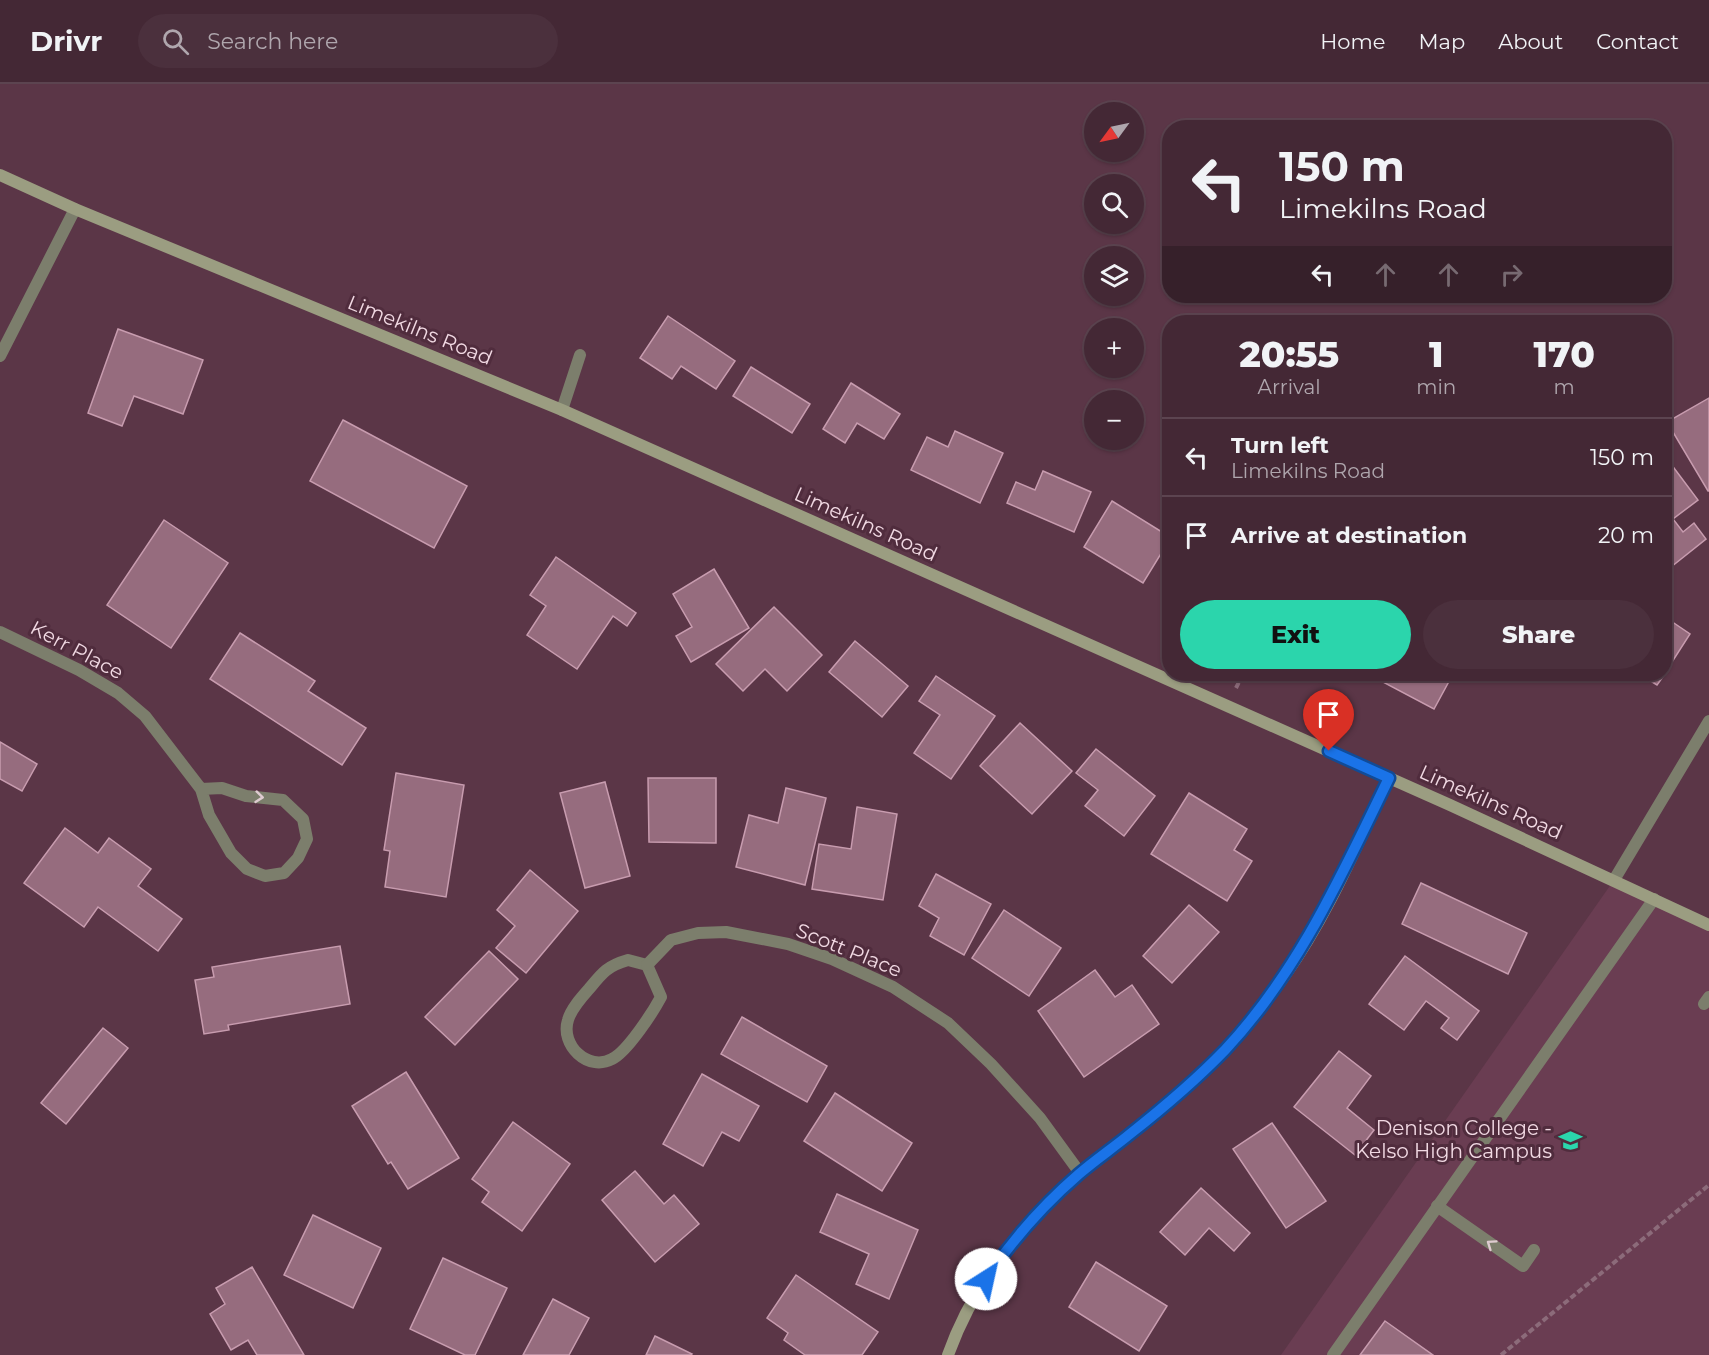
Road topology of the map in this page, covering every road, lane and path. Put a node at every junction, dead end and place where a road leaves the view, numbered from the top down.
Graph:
1 (0, 175) edge
2 (75, 209) junction
3 (580, 355) dead end
4 (0, 356) edge
5 (562, 410) junction
6 (0, 632) edge
7 (1162, 677) edge
8 (1171, 681) edge
9 (1709, 721) edge
10 (1389, 778) junction
11 (201, 789) junction
12 (1614, 880) junction
13 (1654, 899) junction
14 (1709, 925) edge
15 (647, 965) junction
16 (1080, 1173) junction
17 (1709, 1185) edge
18 (1437, 1206) junction
19 (1534, 1250) dead end
20 (948, 1355) edge
21 (1333, 1355) edge
22 (1501, 1355) edge

1 - 2 main road, Limekilns Road
2 - 4 street
2 - 5 main road, Limekilns Road
3 - 5 street
5 - 7 main road, Limekilns Road
6 - 11 street, Kerr Place
8 - 10 main road, Limekilns Road
9 - 12 street
10 - 12 main road, Limekilns Road
10 - 16 main road
11 -> 11 street, Kerr Place
12 - 13 main road, Limekilns Road
13 - 14 main road, Limekilns Road
13 - 18 street
15 - 15 street
15 - 16 street, Scott Place
16 - 20 main road
17 - 22 path
19 -> 18 street
18 - 21 street

